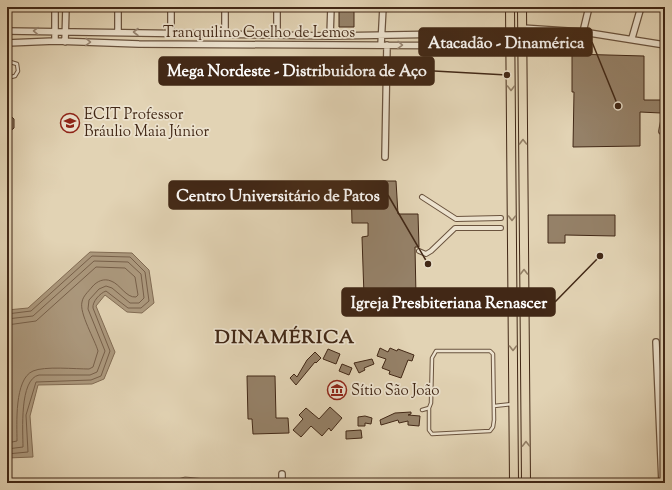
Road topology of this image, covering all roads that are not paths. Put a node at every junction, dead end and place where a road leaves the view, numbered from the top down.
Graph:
1 (56, 7) edge
2 (66, 7) edge
3 (118, 7) edge
4 (171, 7) edge
5 (225, 7) edge
6 (277, 7) edge
7 (331, 7) edge
8 (383, 7) edge
9 (510, 7) edge
10 (522, 7) edge
11 (589, 7) edge
12 (641, 7) edge
13 (522, 28) junction
14 (7, 31) edge
15 (56, 32) junction
16 (66, 32) junction
17 (118, 32) junction
18 (583, 32) junction
19 (171, 33) junction
20 (225, 33) junction
21 (510, 33) junction
22 (277, 35) junction
23 (318, 35) junction
24 (330, 36) junction
25 (382, 36) junction
26 (632, 38) junction
27 (55, 41) junction
28 (65, 42) junction
29 (7, 43) edge
30 (318, 44) junction
31 (384, 45) junction
32 (665, 45) edge
33 (511, 46) junction
34 (7, 61) edge
35 (7, 78) edge
36 (665, 117) edge
37 (662, 131) dead end
38 (385, 157) dead end
39 (422, 197) dead end
40 (501, 218) dead end
41 (501, 228) dead end
42 (419, 251) dead end
43 (656, 342) dead end
44 (513, 404) junction
45 (494, 406) junction
46 (429, 408) junction
47 (422, 410) dead end
48 (282, 474) dead end
49 (282, 483) edge
50 (514, 483) edge
51 (526, 483) edge
52 (662, 483) edge

1 - 15 street
2 - 16 street
3 - 17 street
4 - 19 street
5 - 20 street
6 - 22 street
7 - 24 street
8 - 25 street
9 - 21 main road
10 - 13 main road
11 - 18 street
12 - 26 street
13 - 18 street
51 -> 13 main road
15 -> 14 street, Tranquilino Coelho de Lemos
15 - 16 street, Tranquilino Coelho de Lemos
15 - 27 street
16 - 17 street, Tranquilino Coelho de Lemos
16 - 28 street
19 -> 17 street, Tranquilino Coelho de Lemos
18 - 26 street
19 - 20 street, Tranquilino Coelho de Lemos
20 - 22 street, Tranquilino Coelho de Lemos
21 - 25 street, Tranquilino Coelho de Lemos
21 - 33 main road
22 - 23 street, Tranquilino Coelho de Lemos
23 - 24 street, Tranquilino Coelho de Lemos
23 - 30 street
24 - 25 street, Tranquilino Coelho de Lemos
25 - 31 street
26 - 32 street
27 - 28 street, Tranquilino Coelho de Lemos
27 - 29 street, Tranquilino Coelho de Lemos
28 -> 30 street, Tranquilino Coelho de Lemos
30 - 31 street, Tranquilino Coelho de Lemos
31 -> 33 street, Tranquilino Coelho de Lemos
31 - 38 street
33 -> 44 main road
34 - 35 lane
36 - 37 street
39 - 40 street
41 - 42 street
43 - 52 street
44 - 45 lane
44 - 50 main road
45 - 46 lane
45 - 46 lane
46 - 47 lane
48 - 49 street

